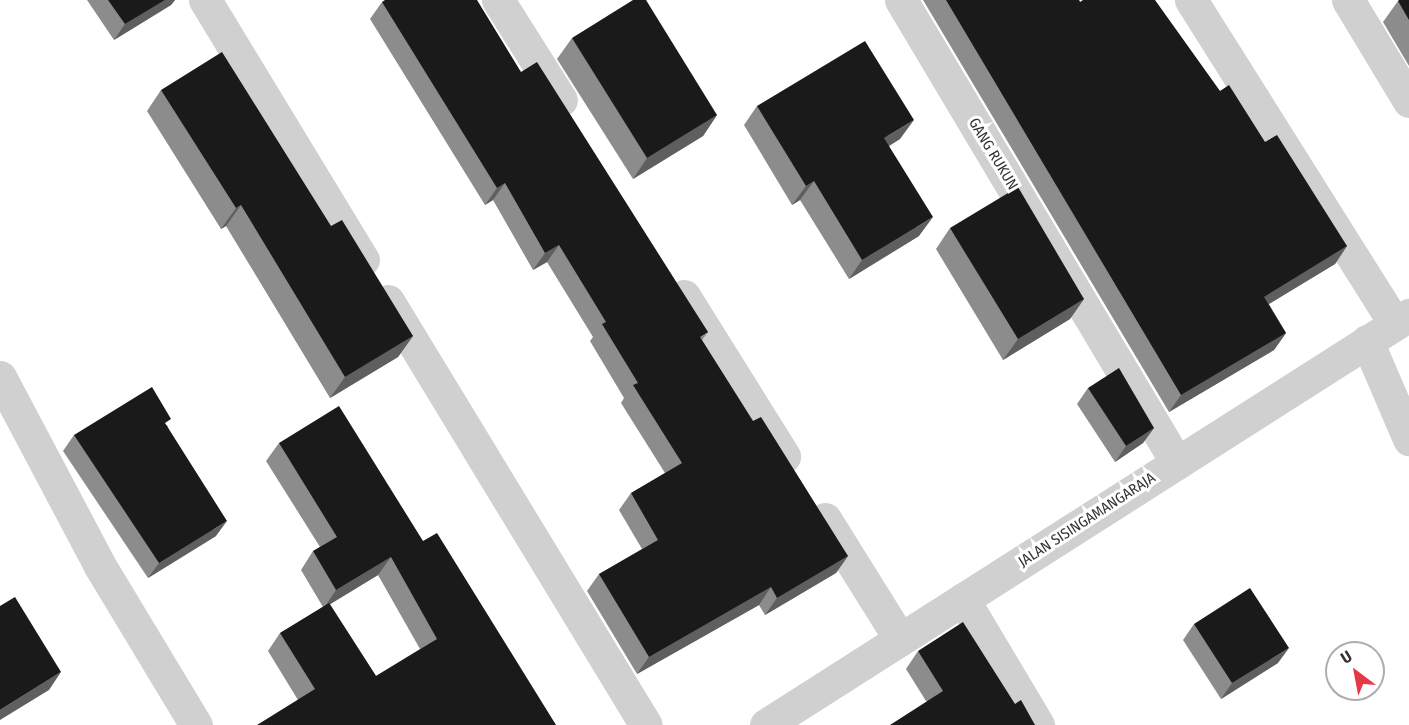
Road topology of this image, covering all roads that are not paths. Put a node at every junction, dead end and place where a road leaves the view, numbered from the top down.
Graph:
1 (205, 0) edge
2 (498, 0) edge
3 (901, 0) edge
4 (1191, 0) edge
5 (1348, 0) edge
6 (1409, 101) edge
7 (581, 132) edge
8 (664, 264) edge
9 (1402, 319) edge
10 (1367, 342) junction
11 (0, 377) edge
12 (1409, 439) edge
13 (1177, 463) junction
14 (963, 599) junction
15 (900, 639) junction
16 (196, 725) edge
17 (646, 725) edge
18 (766, 725) edge
19 (1038, 725) edge

1 - 17 street
2 - 7 street
3 - 13 street, GANG RUKUN
4 - 9 street
5 - 6 street
8 - 15 street
9 - 10 street, JALAN SISINGAMANGARAJA
10 - 12 street
10 - 13 street, JALAN SISINGAMANGARAJA
11 - 16 street
13 - 14 street, JALAN SISINGAMANGARAJA
14 - 15 street, JALAN SISINGAMANGARAJA
14 - 19 street
15 - 18 street, JALAN SISINGAMANGARAJA

